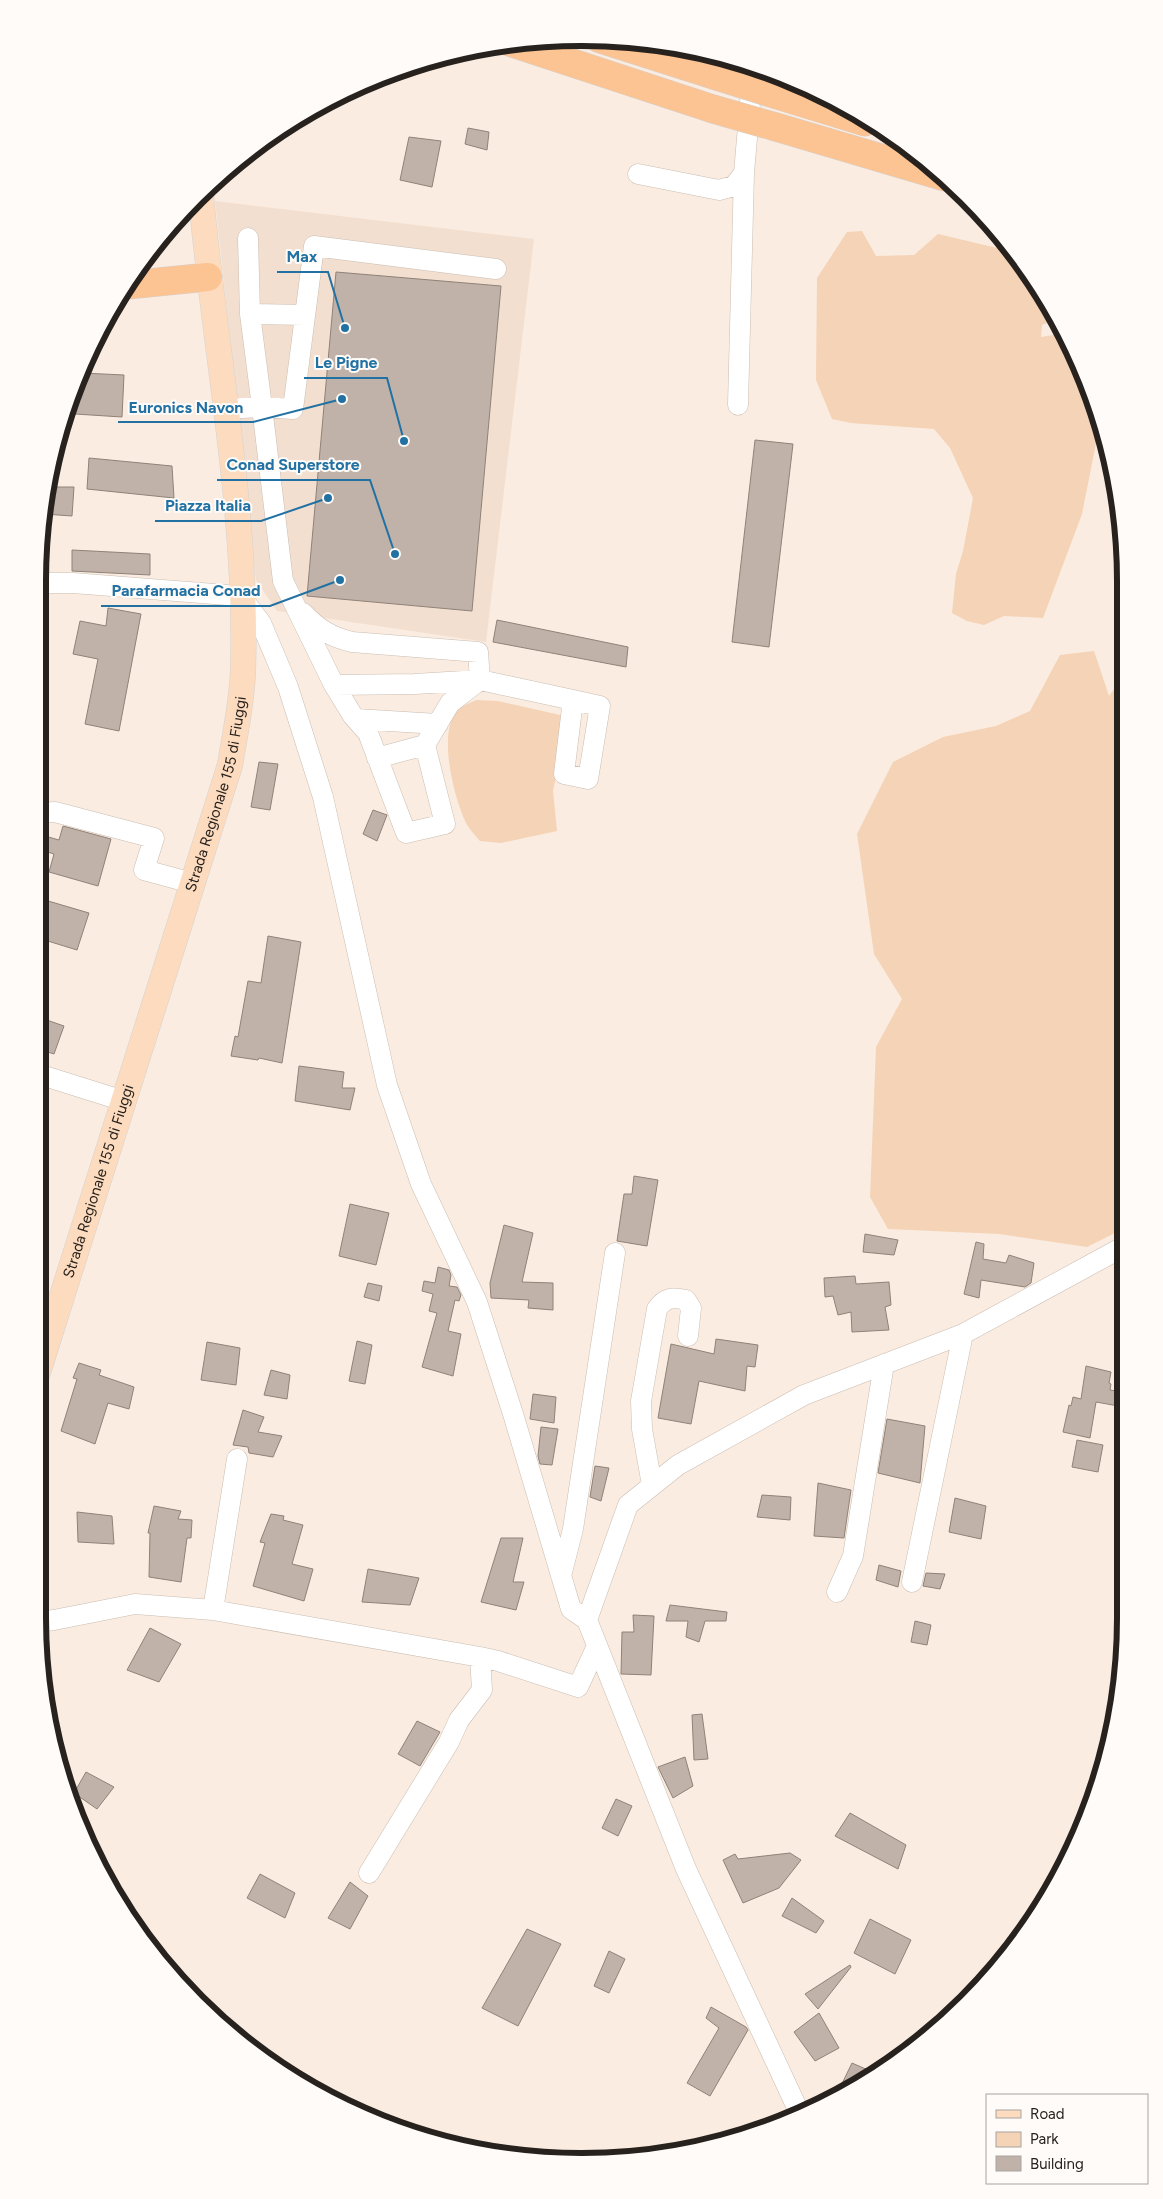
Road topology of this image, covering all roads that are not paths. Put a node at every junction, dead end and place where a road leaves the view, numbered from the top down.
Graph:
1 (530, 49) edge
2 (630, 49) edge
3 (753, 75) edge
4 (847, 117) edge
5 (924, 171) edge
6 (744, 173) junction
7 (638, 174) dead end
8 (202, 204) edge
9 (248, 238) dead end
10 (496, 269) dead end
11 (208, 277) junction
12 (136, 284) edge
13 (250, 314) junction
14 (305, 315) junction
15 (738, 404) dead end
16 (262, 407) junction
17 (225, 409) junction
18 (46, 583) edge
19 (243, 599) junction
20 (295, 605) junction
21 (480, 680) junction
22 (334, 685) junction
23 (573, 700) dead end
24 (356, 719) junction
25 (438, 724) junction
26 (425, 745) junction
27 (377, 758) junction
28 (46, 813) edge
29 (192, 883) junction
30 (46, 1077) edge
31 (124, 1101) junction
32 (1117, 1250) edge
33 (615, 1252) dead end
34 (963, 1334) junction
35 (688, 1336) dead end
36 (46, 1347) edge
37 (884, 1364) junction
38 (237, 1459) dead end
39 (652, 1485) junction
40 (561, 1576) junction
41 (912, 1582) dead end
42 (837, 1592) dead end
43 (213, 1610) junction
44 (587, 1620) junction
45 (46, 1621) edge
46 (597, 1646) junction
47 (480, 1657) junction
48 (368, 1873) dead end
49 (797, 2107) edge

1 - 5 highway, bridge
2 - 4 highway, bridge
3 - 6 street
6 - 7 street
6 - 15 street
8 - 11 main road, Strada Regionale 155 di Fiuggi
9 - 13 street
10 - 14 street
11 - 12 highway
11 - 17 main road, Strada Regionale 155 di Fiuggi
13 - 14 street
13 - 16 street
14 - 16 street
16 - 17 street
16 - 20 street
17 - 19 main road, Strada Regionale 155 di Fiuggi
18 - 19 street
19 - 29 main road, Strada Regionale 155 di Fiuggi
19 - 40 street
20 - 21 street
20 - 22 street
21 - 22 street
21 - 23 street
21 - 25 street
22 - 24 street
24 - 25 street
24 - 27 street
25 - 26 street
26 - 27 street
26 - 27 street
28 - 29 street
29 - 31 main road, Strada Regionale 155 di Fiuggi
30 - 31 street
31 - 36 main road, Strada Regionale 155 di Fiuggi
32 - 34 street
33 - 40 street
34 - 37 street
34 - 41 street
35 - 39 street
37 - 39 street
37 - 42 street
38 - 43 street
39 - 44 street
40 - 44 street
43 - 45 street
43 - 47 street
44 - 46 street
46 - 47 street
46 - 49 street
47 - 48 street

